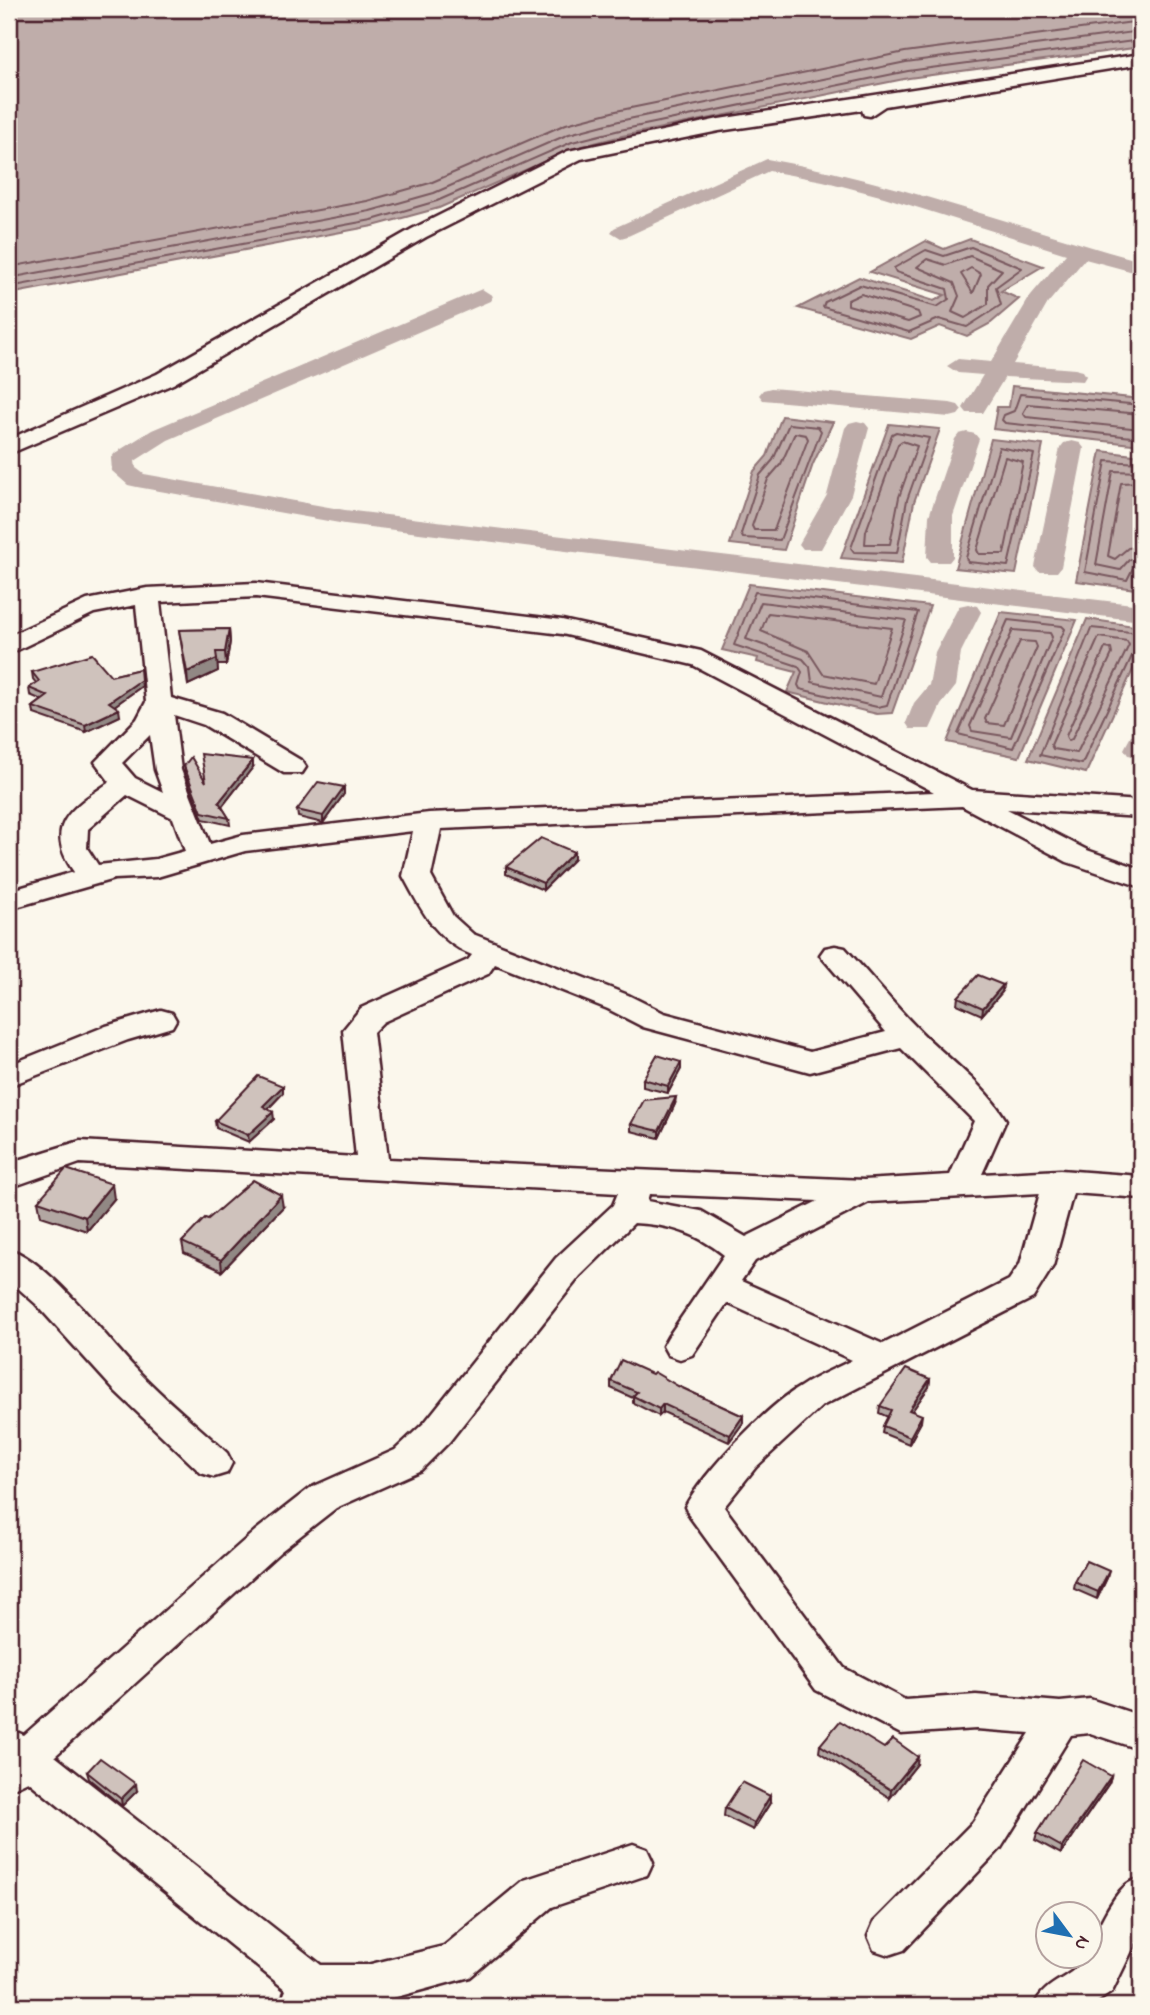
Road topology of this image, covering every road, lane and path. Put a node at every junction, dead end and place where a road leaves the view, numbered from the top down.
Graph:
1 (1141, 59) edge
2 (9, 447) edge
3 (147, 596) junction
4 (9, 646) edge
5 (159, 702) junction
6 (293, 767) dead end
7 (125, 784) junction
8 (969, 798) junction
9 (1141, 809) edge
10 (184, 813) junction
11 (429, 821) junction
12 (201, 857) junction
13 (91, 876) junction
14 (1141, 878) edge
15 (9, 900) edge
16 (488, 953) junction
17 (835, 955) dead end
18 (161, 1020) dead end
19 (907, 1036) junction
20 (9, 1076) edge
21 (373, 1169) junction
22 (9, 1177) edge
23 (1060, 1181) junction
24 (961, 1186) junction
25 (1141, 1187) edge
26 (864, 1191) junction
27 (632, 1197) junction
28 (743, 1253) junction
29 (9, 1261) edge
30 (721, 1286) junction
31 (680, 1346) dead end
32 (883, 1359) junction
33 (214, 1463) dead end
34 (1060, 1719) junction
35 (1141, 1733) edge
36 (15, 1758) edge
37 (633, 1862) dead end
38 (1135, 1919) edge
39 (889, 1936) dead end
40 (307, 1996) edge
41 (358, 2006) edge
42 (1055, 2006) edge

1 - 2 street
3 - 4 street
3 - 5 street
3 - 8 street
5 - 6 street
5 - 7 street
5 - 10 street
7 - 10 street
7 - 13 street
8 - 9 street
8 - 11 street
8 - 14 street
10 - 12 street
11 - 12 street
11 - 16 street
12 - 13 street
13 - 15 street
16 - 19 street
16 - 21 street
17 - 19 street
18 - 20 street
19 - 24 street
21 - 22 street
21 - 27 street
23 - 24 street
23 - 25 street
23 - 32 street
24 - 26 street
26 - 27 street
26 - 28 street
27 - 28 street
27 - 36 street
28 - 30 street
29 - 33 street
30 - 31 street
30 - 32 street
32 - 34 street
34 - 35 street
34 - 39 street
36 - 40 street
37 - 40 street
38 - 42 street
40 - 41 street

